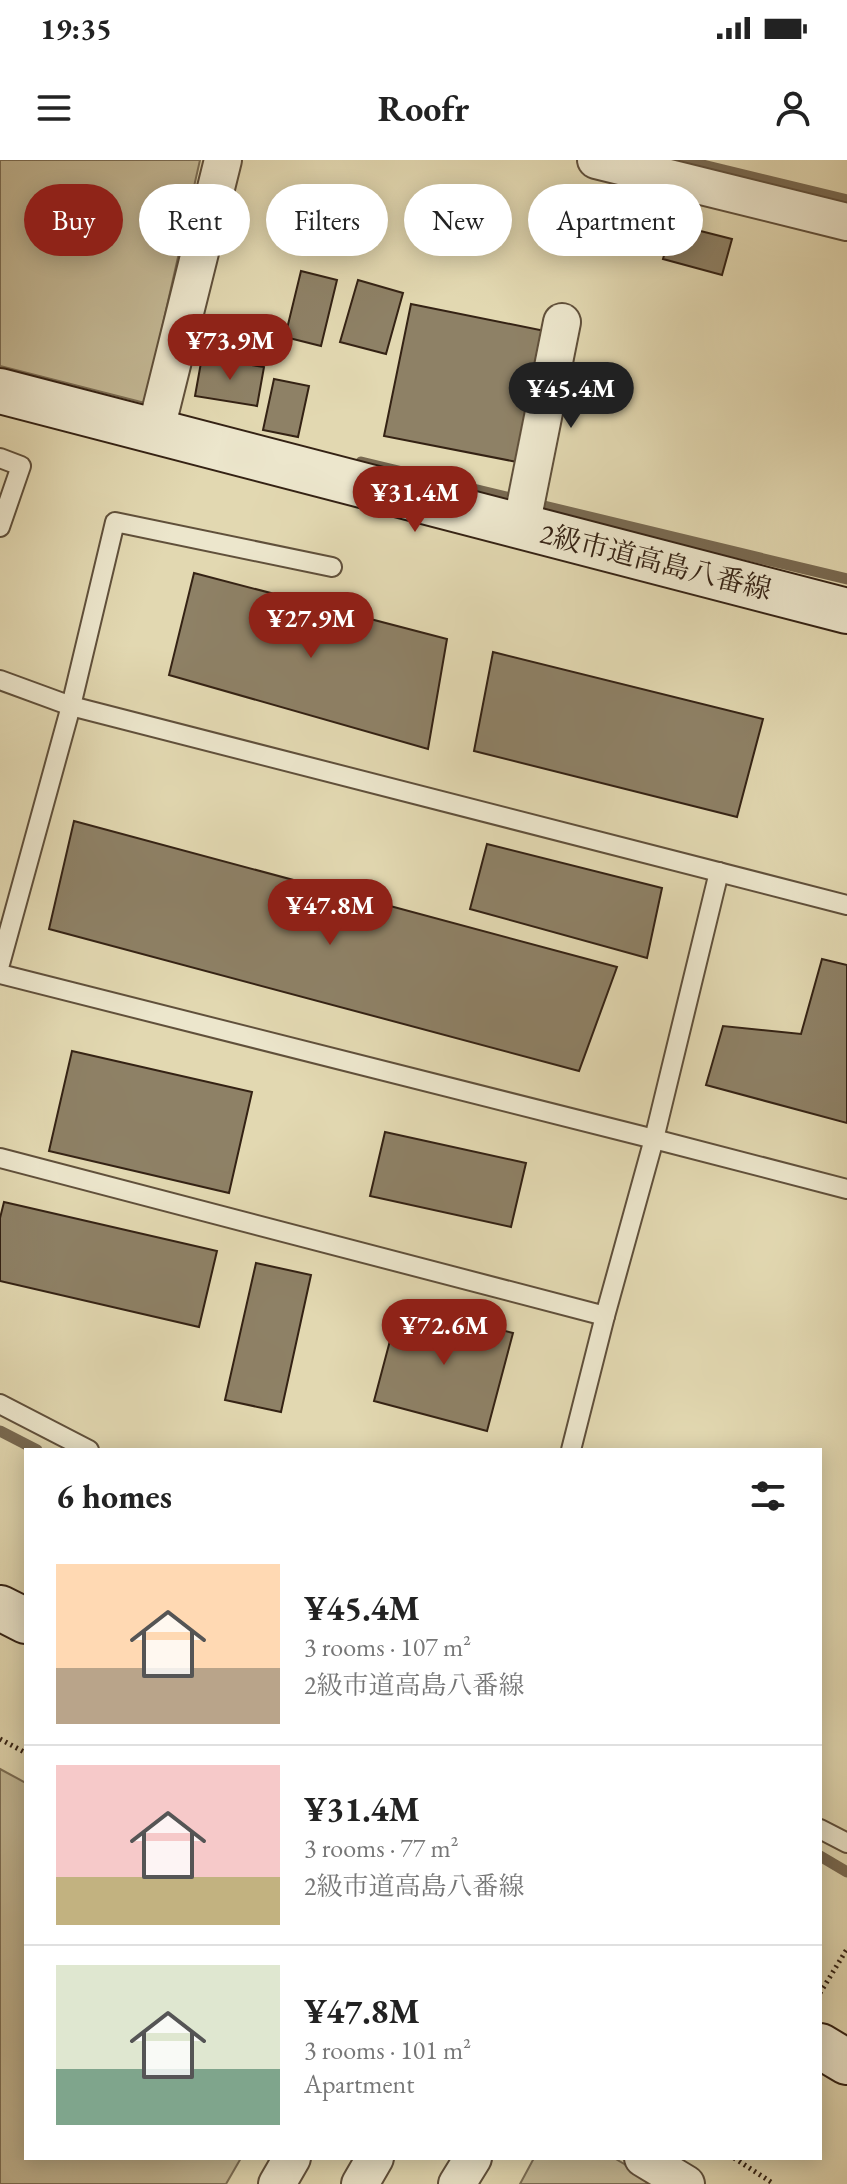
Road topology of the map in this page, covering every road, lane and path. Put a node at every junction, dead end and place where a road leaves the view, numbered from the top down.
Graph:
1 (223, 160) edge
2 (596, 160) edge
3 (847, 222) edge
4 (562, 322) dead end
5 (0, 391) edge
6 (155, 433) junction
7 (0, 458) edge
8 (0, 527) edge
9 (521, 527) junction
10 (332, 567) dead end
11 (847, 611) edge
12 (0, 680) edge
13 (71, 706) junction
14 (719, 872) junction
15 (847, 905) edge
16 (0, 964) edge
17 (0, 974) edge
18 (654, 1139) junction
19 (0, 1158) edge
20 (847, 1189) edge
21 (605, 1316) junction
22 (0, 1404) edge
23 (85, 1448) edge
24 (572, 1448) edge
25 (0, 1608) edge
26 (24, 1620) edge
27 (0, 1739) edge
28 (24, 1752) edge
29 (822, 1830) edge
30 (847, 1843) edge
31 (847, 1949) edge
32 (822, 1990) edge
33 (822, 2047) edge
34 (847, 2062) edge
35 (291, 2160) edge
36 (374, 2160) edge
37 (472, 2160) edge
38 (646, 2160) edge
39 (737, 2160) edge
40 (277, 2184) edge
41 (360, 2184) edge
42 (457, 2184) edge
43 (686, 2184) edge
44 (774, 2184) edge

1 - 6 street
2 - 3 street
4 - 9 street
5 - 6 street, 2級市道高島八番線
6 - 9 street, 2級市道高島八番線
7 - 8 lane
9 - 11 street, 2級市道高島八番線
10 - 13 lane
12 - 13 lane
13 - 14 lane
13 - 16 lane
14 - 15 lane
14 - 18 lane
17 - 18 lane
18 - 20 lane
18 - 21 lane
19 - 21 lane
21 - 24 lane
22 - 23 lane
25 - 26 street
27 - 28 path
29 - 30 lane
31 - 32 path
33 - 34 street
35 - 40 street
36 - 41 street
37 - 42 street
38 - 43 street
39 - 44 path

